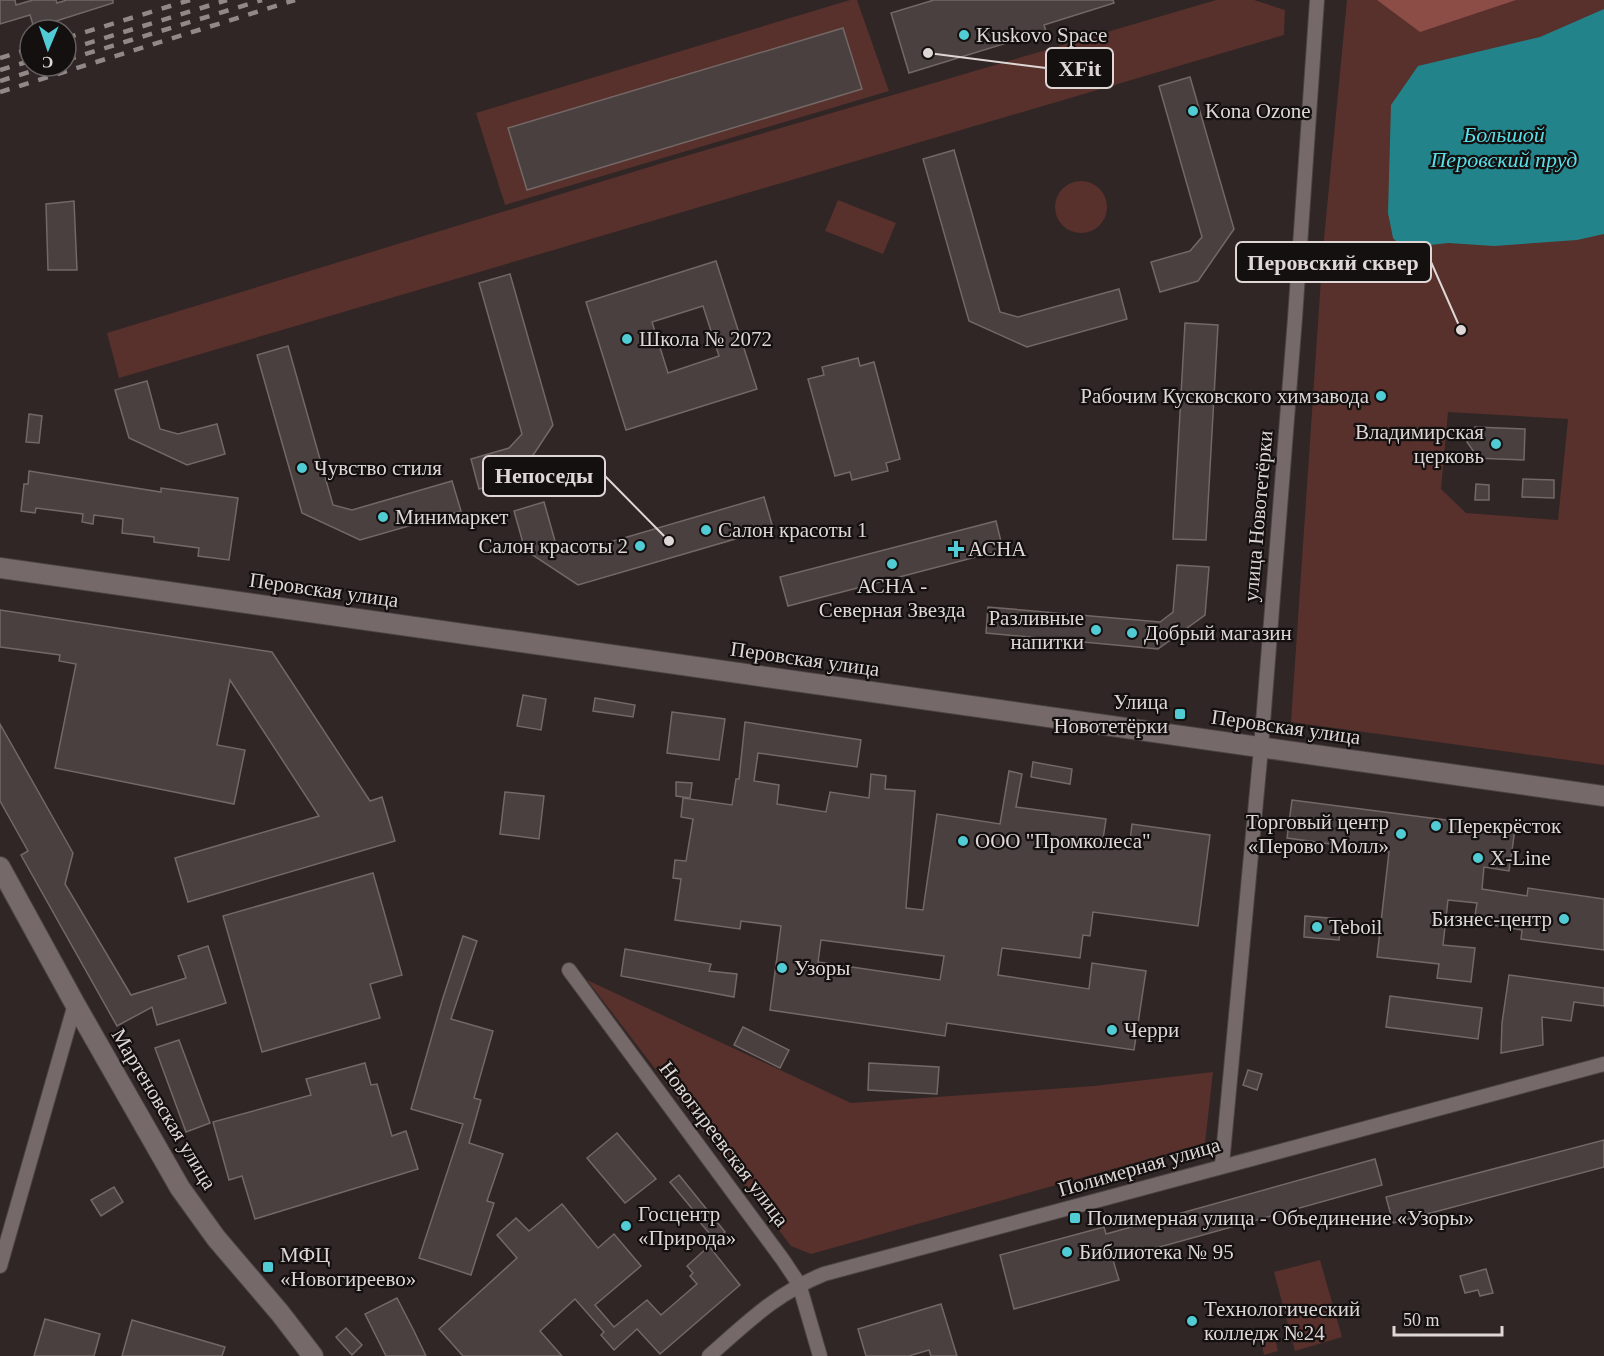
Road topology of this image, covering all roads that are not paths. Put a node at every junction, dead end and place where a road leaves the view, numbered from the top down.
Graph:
1 (1317, 0) edge
2 (0, 568) edge
3 (1261, 748) junction
4 (1604, 796) edge
5 (0, 867) edge
6 (569, 970) dead end
7 (75, 1004) junction
8 (1604, 1064) edge
9 (1222, 1165) junction
10 (0, 1266) edge
11 (799, 1284) junction
12 (313, 1356) edge
13 (709, 1356) edge
14 (820, 1356) edge

1 - 3 street, улица Новотетёрки
2 - 3 main road, Перовская улица
3 - 4 main road, Перовская улица
3 - 9 street, улица Новотетёрки
5 - 7 main road, Мартеновская улица
6 - 11 street, Новогиреевская улица
7 - 10 street
7 - 12 main road, Мартеновская улица
8 - 9 street, Полимерная улица
9 - 11 street, Полимерная улица
11 - 13 street, Полимерная улица
11 - 14 street, Новогиреевская улица

